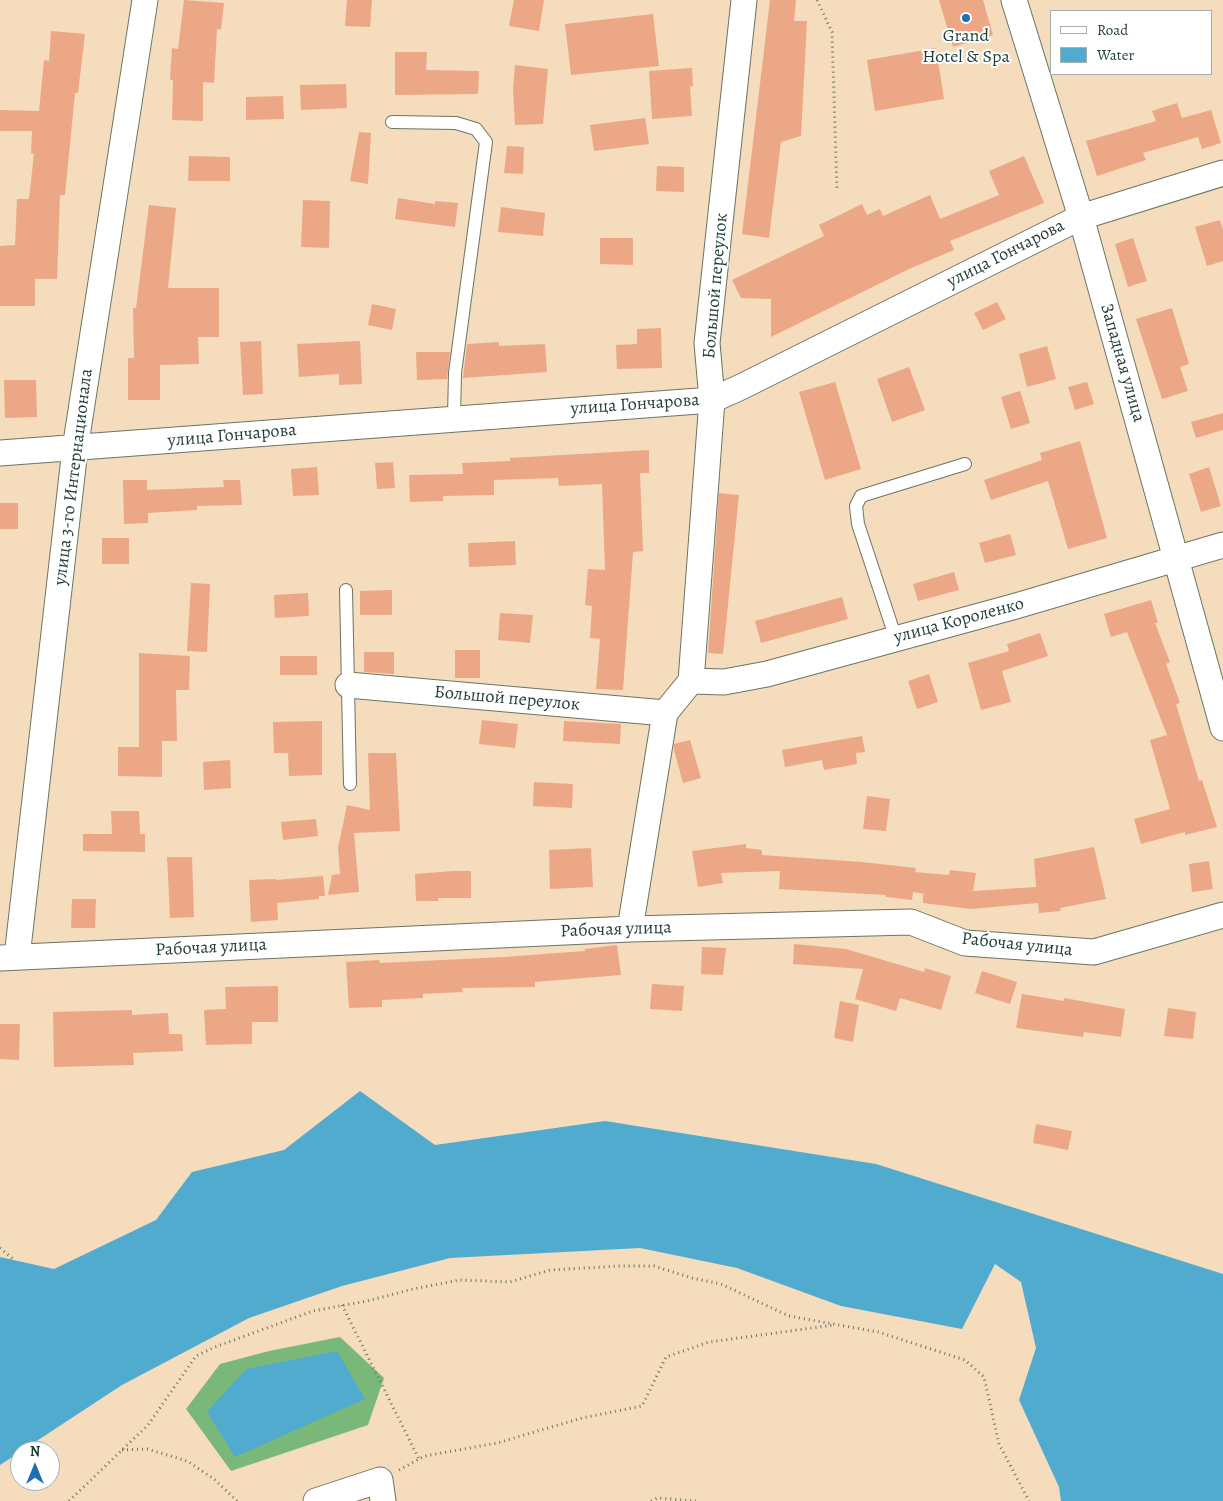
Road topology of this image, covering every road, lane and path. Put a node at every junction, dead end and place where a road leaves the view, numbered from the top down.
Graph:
1 (145, 0) edge
2 (744, 0) edge
3 (818, 0) edge
4 (1014, 0) edge
5 (392, 122) dead end
6 (1223, 173) edge
7 (837, 191) dead end
8 (1080, 217) junction
9 (712, 400) junction
10 (454, 417) junction
11 (75, 449) junction
12 (0, 453) edge
13 (964, 464) dead end
14 (1223, 545) edge
15 (1177, 559) junction
16 (346, 590) dead end
17 (896, 639) junction
18 (691, 681) junction
19 (348, 685) junction
20 (665, 713) junction
21 (1223, 728) edge
22 (350, 784) dead end
23 (1223, 915) edge
24 (630, 929) junction
25 (9, 957) edge
26 (0, 1248) edge
27 (14, 1260) dead end
28 (342, 1305) junction
29 (840, 1324) junction
30 (122, 1450) junction
31 (419, 1459) junction
32 (382, 1490) edge
33 (69, 1501) edge
34 (237, 1501) edge
35 (316, 1501) edge
36 (651, 1501) edge
37 (696, 1501) edge
38 (1029, 1501) edge

1 - 11 street, улица 3-го Интернационала
2 - 9 street, Большой переулок
3 - 7 path
4 - 8 street, Западная улица
5 - 10 lane
6 - 8 street, улица Гончарова
8 - 9 street, улица Гончарова
8 - 15 street, Западная улица
9 - 10 street, улица Гончарова
9 - 18 street, Большой переулок
10 - 11 street, улица Гончарова
11 - 12 street, улица Гончарова
11 - 25 street, улица 3-го Интернационала
13 - 17 lane
14 - 15 street, улица Короленко
15 - 17 street, улица Короленко
15 - 21 street, Западная улица
16 - 19 lane
17 - 18 street, улица Короленко
18 - 20 street
19 - 20 street, Большой переулок
19 - 22 lane
20 - 24 street
23 - 24 street, Рабочая улица
24 - 25 street, Рабочая улица
26 - 27 path
28 - 29 path
28 - 30 path
28 - 31 path
29 - 31 path
29 - 38 path
30 - 33 path
30 - 34 path
31 - 32 path
32 - 35 street
36 - 37 path

